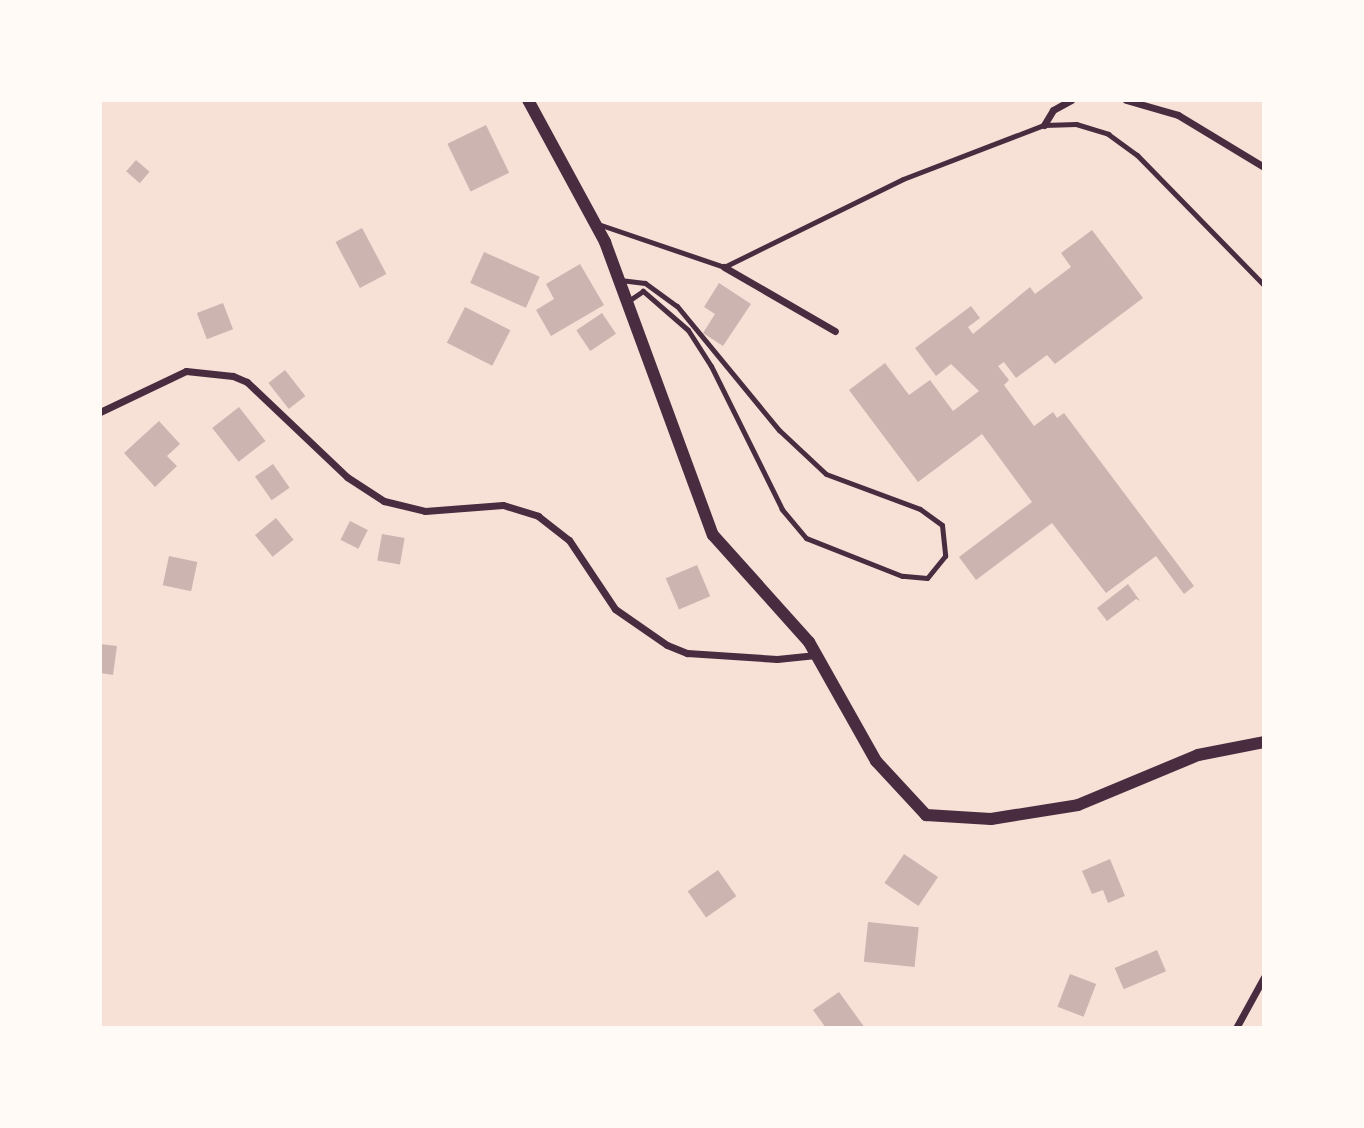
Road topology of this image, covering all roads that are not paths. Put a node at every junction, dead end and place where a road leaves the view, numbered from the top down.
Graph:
1 (528, 100) edge
2 (1071, 100) edge
3 (1126, 100) edge
4 (1044, 125) junction
5 (1264, 167) edge
6 (595, 223) junction
7 (724, 267) junction
8 (620, 280) junction
9 (1264, 285) edge
10 (628, 301) junction
11 (835, 331) dead end
12 (100, 412) edge
13 (816, 655) junction
14 (1264, 742) edge
15 (1264, 977) edge
16 (1236, 1028) edge

1 - 6 street
2 - 4 street
3 - 5 street
4 - 7 lane
4 - 9 lane
6 - 7 lane
6 - 8 street
7 - 11 street
8 - 10 street
8 - 10 lane
10 - 13 street
12 - 13 street
13 - 14 street
15 - 16 street

